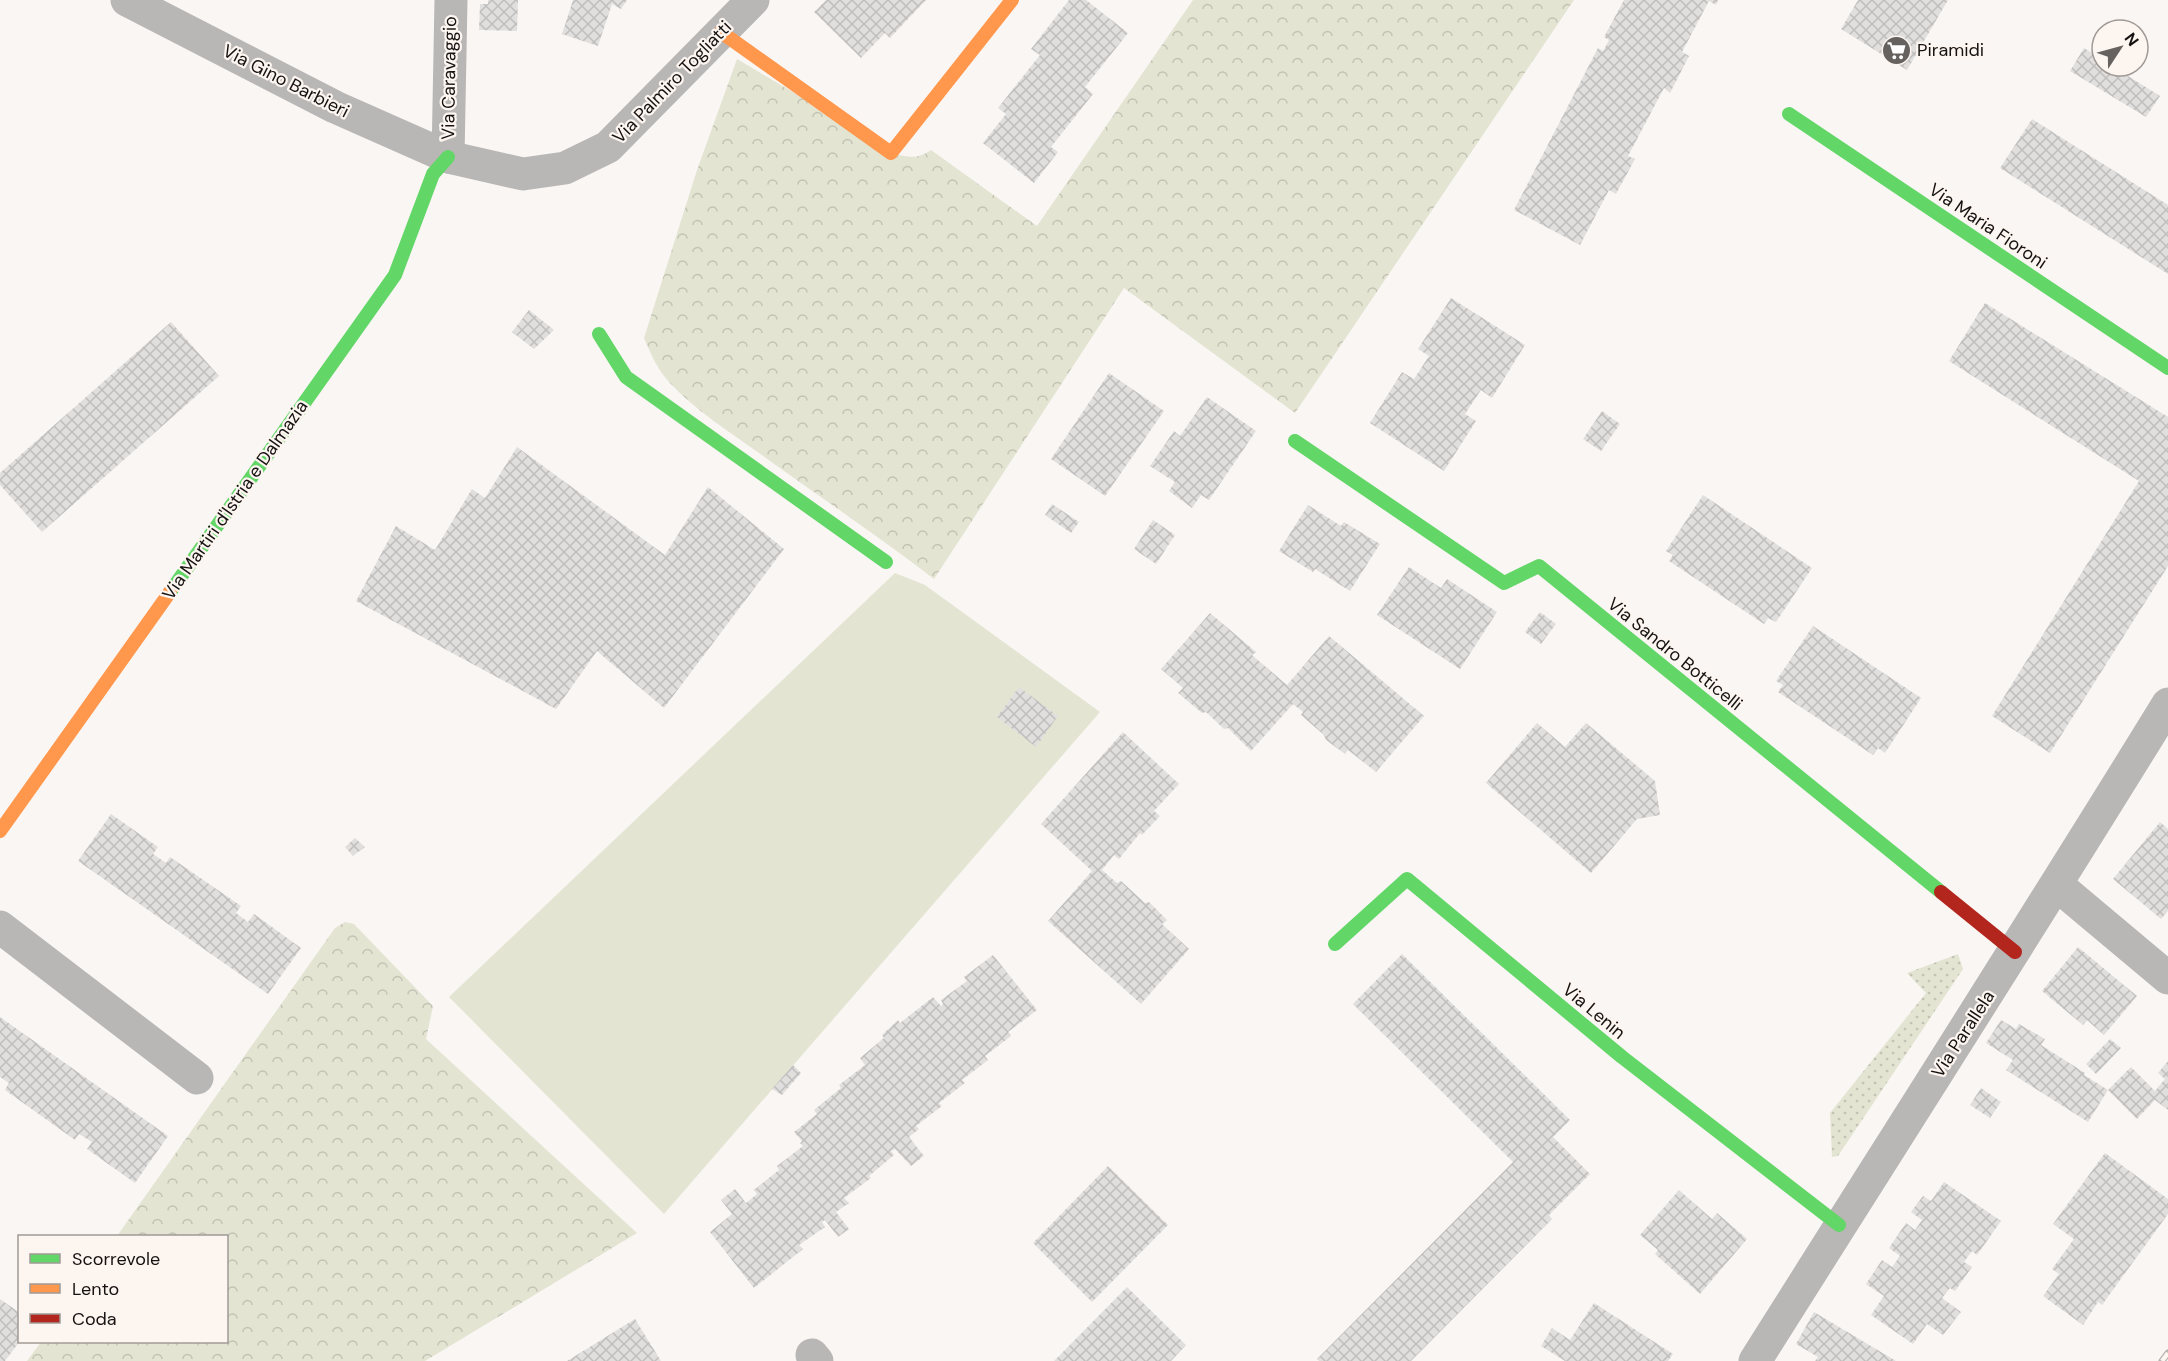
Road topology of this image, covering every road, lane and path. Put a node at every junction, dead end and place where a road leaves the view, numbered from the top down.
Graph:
1 (127, 0) edge
2 (451, 0) edge
3 (753, 0) edge
4 (1012, 0) edge
5 (721, 32) junction
6 (1789, 114) dead end
7 (448, 157) junction
8 (599, 334) dead end
9 (2168, 368) edge
10 (1296, 441) dead end
11 (886, 562) dead end
12 (2168, 704) edge
13 (0, 831) edge
14 (2057, 885) junction
15 (0, 927) edge
16 (1335, 944) dead end
17 (2015, 952) junction
18 (2168, 978) edge
19 (197, 1078) dead end
20 (1839, 1225) junction
21 (1755, 1361) edge

1 - 7 street, Via Gino Barbieri
2 - 7 street, Via Caravaggio
3 - 5 street, Via Palmiro Togliatti
4 - 5 street
5 - 7 street, Via Palmiro Togliatti
6 - 9 street, Via Maria Fioroni
7 - 13 street, Via Martiri d'Istria e Dalmazia
8 - 11 street
10 - 17 street, Via Sandro Botticelli
12 - 14 street, Via Parallela
14 - 17 street, Via Parallela
14 - 18 street
15 - 19 street
16 - 20 street, Via Lenin
17 - 20 street, Via Parallela
20 - 21 street, Via Parallela

